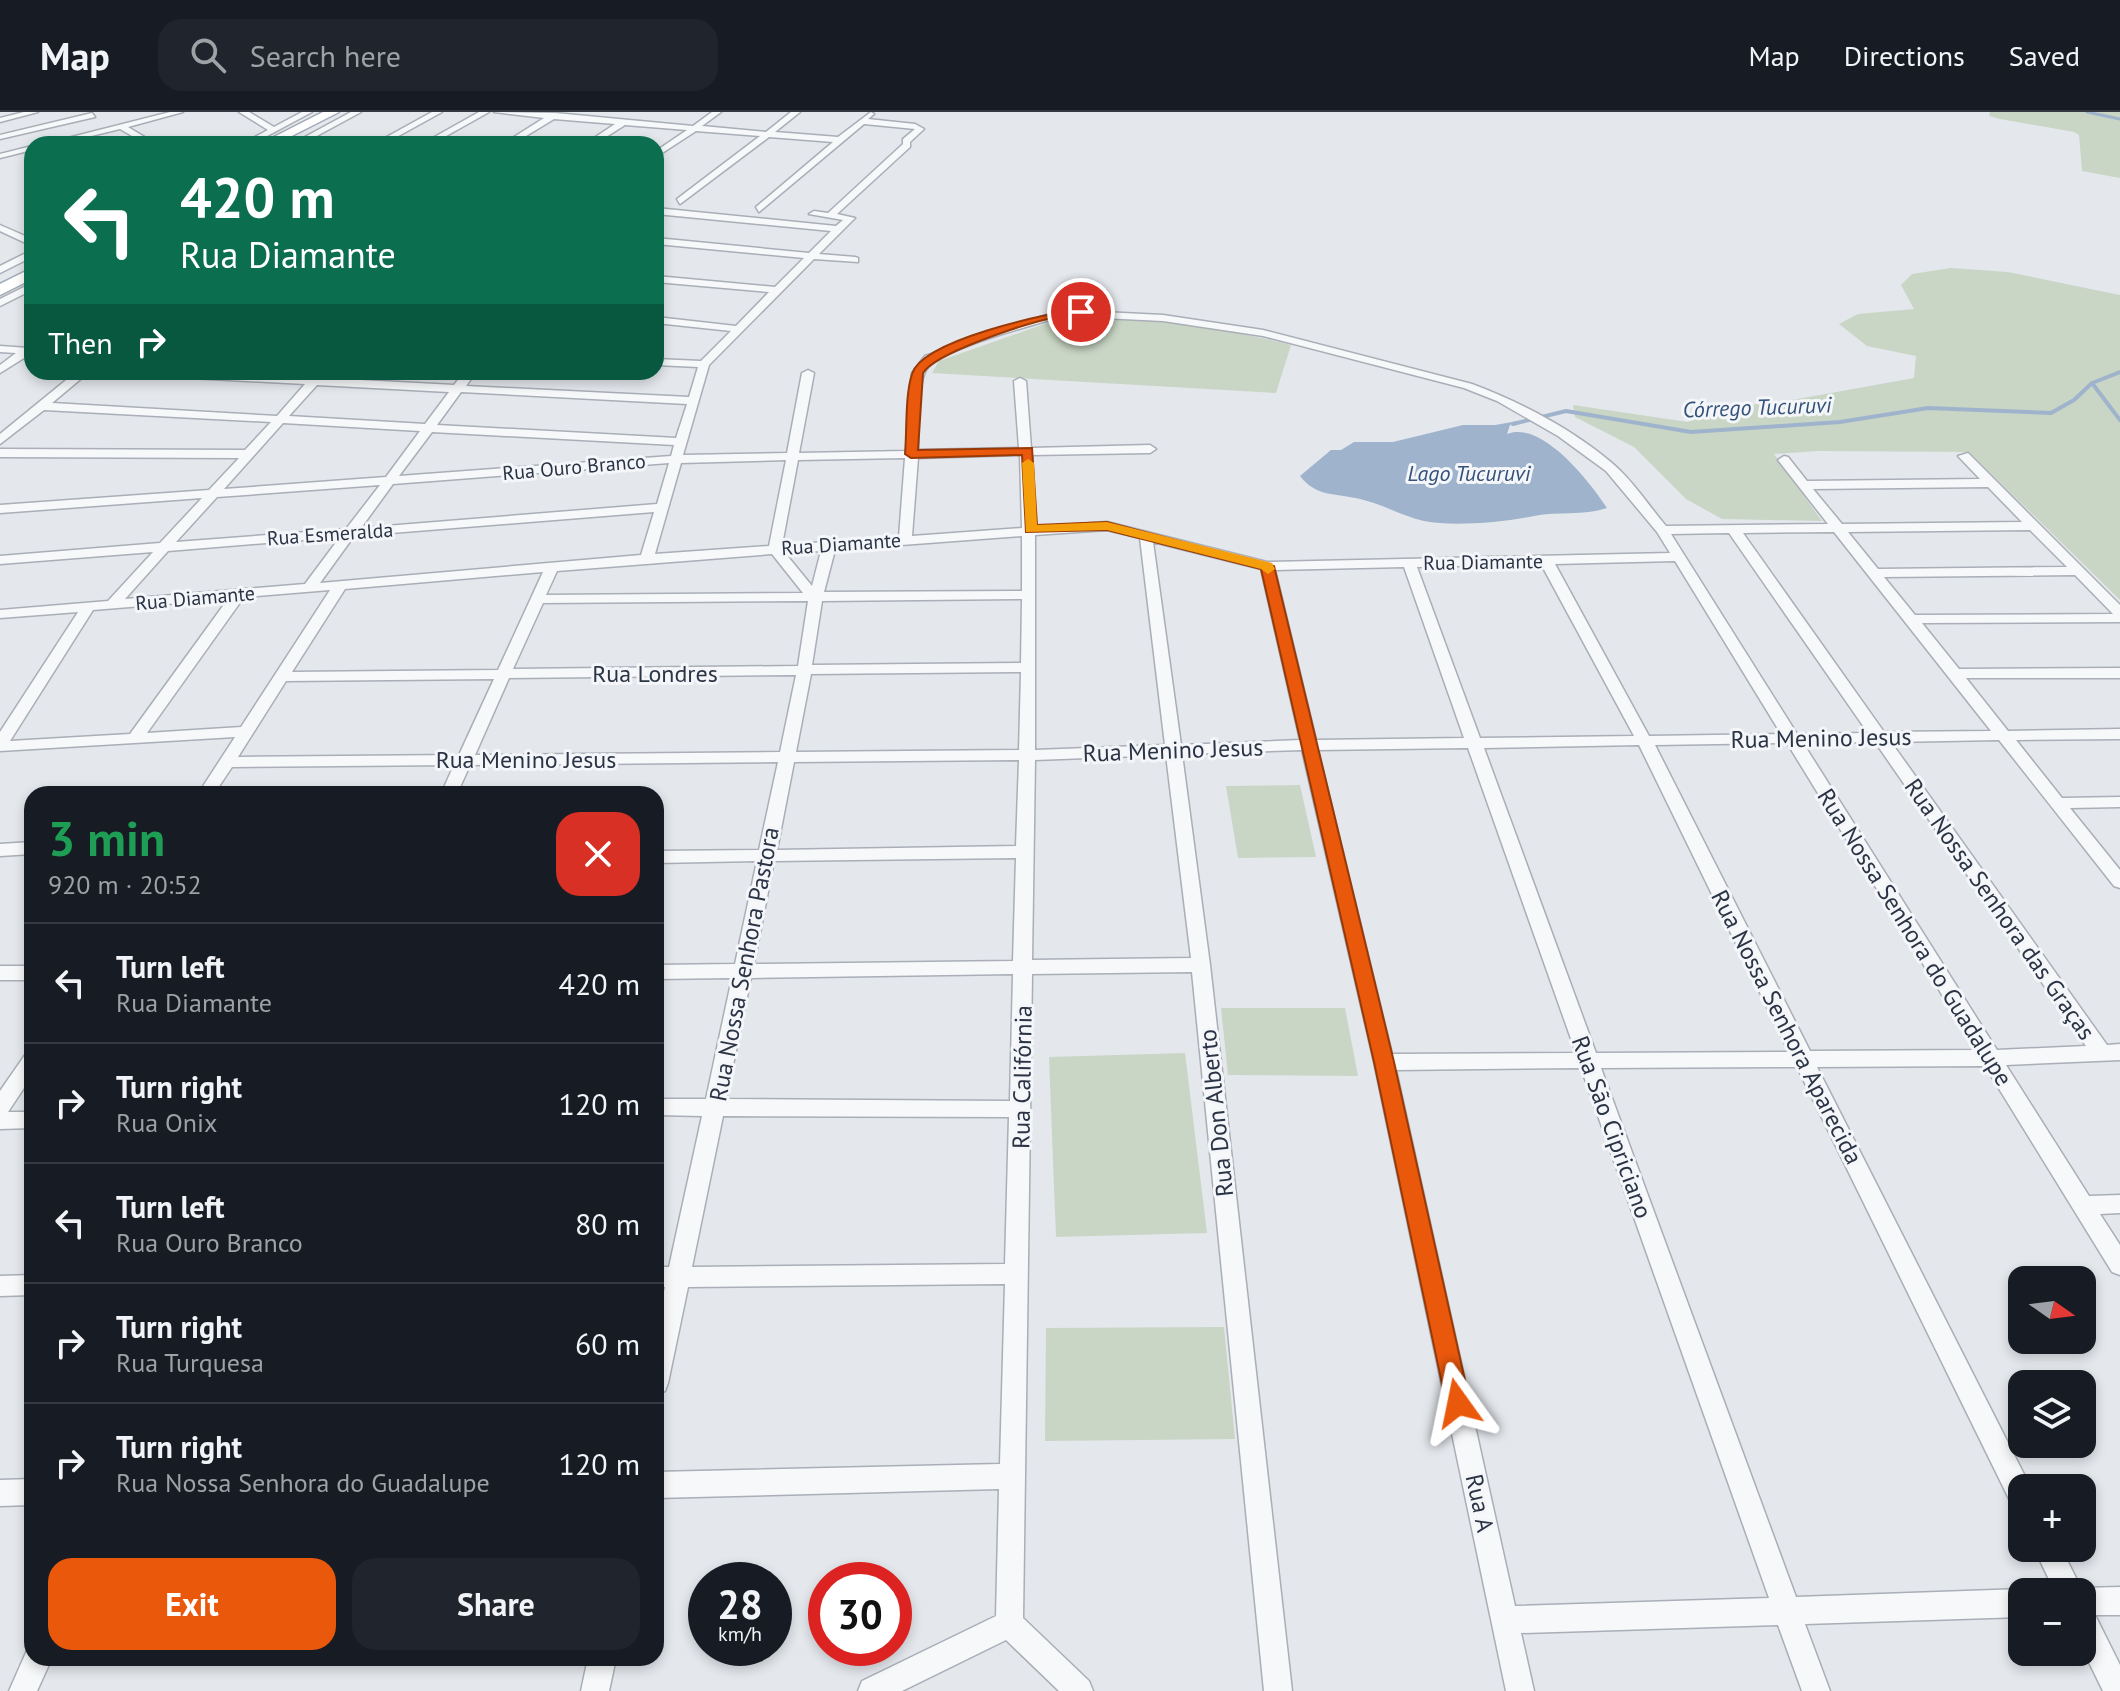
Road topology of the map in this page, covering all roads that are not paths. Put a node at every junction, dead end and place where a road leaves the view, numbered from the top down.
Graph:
1 (34, 112) edge
2 (179, 112) edge
3 (243, 112) edge
4 (308, 112) edge
5 (333, 112) edge
6 (357, 112) edge
7 (438, 112) edge
8 (485, 112) edge
9 (498, 112) edge
10 (640, 112) edge
11 (717, 112) edge
12 (796, 112) edge
13 (872, 112) edge
14 (557, 114) edge
15 (92, 115) dead end
16 (0, 120) edge
17 (861, 121) junction
18 (624, 122) junction
19 (121, 126) junction
20 (695, 128) junction
21 (768, 134) junction
22 (2, 135) edge
23 (80, 136) edge
24 (138, 136) edge
25 (273, 136) edge
26 (275, 136) edge
27 (298, 136) edge
28 (301, 136) edge
29 (393, 136) edge
30 (441, 136) edge
31 (520, 136) edge
32 (602, 136) edge
33 (840, 140) junction
34 (664, 149) edge
35 (24, 150) edge
36 (0, 156) edge
37 (668, 200) dead end
38 (680, 201) junction
39 (695, 203) dead end
40 (743, 207) dead end
41 (759, 209) junction
42 (773, 210) dead end
43 (664, 212) edge
44 (802, 213) dead end
45 (831, 215) junction
46 (0, 216) edge
47 (21, 225) dead end
48 (0, 228) edge
49 (838, 229) junction
50 (24, 239) edge
51 (664, 242) edge
52 (813, 256) junction
53 (24, 257) edge
54 (855, 260) dead end
55 (0, 270) edge
56 (24, 270) edge
57 (24, 277) edge
58 (664, 280) edge
59 (0, 283) edge
60 (0, 290) edge
61 (777, 290) junction
62 (24, 291) edge
63 (18, 294) junction
64 (24, 294) edge
65 (0, 303) edge
66 (664, 321) edge
67 (739, 329) junction
68 (0, 349) edge
69 (24, 351) edge
70 (24, 354) edge
71 (664, 362) edge
72 (704, 364) junction
73 (0, 370) edge
74 (808, 373) dead end
75 (73, 380) edge
76 (315, 380) edge
77 (353, 380) edge
78 (464, 380) edge
79 (1020, 381) dead end
80 (457, 389) junction
81 (695, 401) junction
82 (42, 406) junction
83 (281, 419) junction
84 (428, 428) junction
85 (0, 440) edge
86 (681, 442) junction
87 (1150, 449) dead end
88 (1028, 451) junction
89 (0, 453) edge
90 (249, 454) junction
91 (911, 454) junction
92 (1964, 456) dead end
93 (794, 457) junction
94 (676, 459) junction
95 (1784, 460) dead end
96 (387, 482) junction
97 (1991, 483) junction
98 (1804, 485) junction
99 (211, 495) junction
100 (660, 508) junction
101 (0, 509) edge
102 (2033, 526) junction
103 (1838, 528) junction
104 (1031, 529) junction
105 (1733, 529) junction
106 (1662, 530) junction
107 (348, 533) junction
108 (1146, 536) junction
109 (905, 540) junction
110 (829, 545) junction
111 (163, 547) junction
112 (775, 549) junction
113 (1679, 557) junction
114 (647, 559) junction
115 (0, 560) edge
116 (1546, 560) junction
117 (1409, 563) junction
118 (1267, 566) junction
119 (551, 569) junction
120 (2079, 571) junction
121 (1874, 573) junction
122 (340, 586) junction
123 (309, 588) junction
124 (239, 594) junction
125 (1027, 595) junction
126 (539, 599) junction
127 (815, 599) junction
128 (112, 605) junction
129 (88, 607) junction
130 (0, 614) edge
131 (2120, 615) edge
132 (1911, 619) junction
133 (1027, 667) junction
134 (804, 672) junction
135 (504, 673) junction
136 (2120, 673) edge
137 (1954, 674) junction
138 (282, 677) junction
139 (245, 732) junction
140 (2120, 734) edge
141 (2003, 735) junction
142 (136, 737) junction
143 (1878, 737) junction
144 (1791, 738) junction
145 (1644, 740) junction
146 (1474, 743) junction
147 (0, 745) edge
148 (1309, 745) junction
149 (1173, 749) junction
150 (1027, 755) junction
151 (786, 758) junction
152 (465, 759) junction
153 (227, 762) junction
154 (211, 786) edge
155 (453, 786) edge
156 (2120, 802) edge
157 (2057, 803) junction
158 (24, 848) edge
159 (0, 850) edge
160 (1024, 852) junction
161 (664, 857) edge
162 (766, 857) junction
163 (2118, 878) edge
164 (1201, 965) junction
165 (1025, 968) junction
166 (664, 972) edge
167 (743, 972) junction
168 (0, 973) edge
169 (24, 973) edge
170 (2111, 1053) edge
171 (1803, 1058) junction
172 (1991, 1058) junction
173 (1588, 1060) junction
174 (1384, 1062) junction
175 (24, 1072) edge
176 (716, 1106) junction
177 (0, 1107) edge
178 (664, 1107) edge
179 (1021, 1109) junction
180 (24, 1120) edge
181 (0, 1121) edge
182 (2120, 1204) edge
183 (2082, 1205) junction
184 (2120, 1265) edge
185 (1017, 1274) junction
186 (667, 1277) edge
187 (24, 1285) edge
188 (0, 1286) edge
189 (664, 1306) edge
190 (2010, 1474) edge
191 (1012, 1476) junction
192 (664, 1485) edge
193 (24, 1492) edge
194 (0, 1493) edge
195 (2096, 1601) edge
196 (2120, 1601) edge
197 (2008, 1603) edge
198 (1786, 1610) junction
199 (1505, 1620) junction
200 (1009, 1624) junction
201 (2096, 1646) edge
202 (34, 1666) edge
203 (600, 1666) edge
204 (23, 1691) edge
205 (595, 1691) edge
206 (872, 1691) edge
207 (1079, 1691) edge
208 (1278, 1691) edge
209 (1520, 1691) edge
210 (1816, 1691) edge
211 (2118, 1691) edge

1 - 16 street
2 - 19 street
3 - 25 street
4 - 26 street
5 - 27 main road
6 - 28 street
7 - 29 street
8 - 30 street
9 - 14 street
10 - 18 street
11 - 20 street
12 - 21 street
13 - 17 street
14 - 18 street
14 - 31 street
15 - 22 street
17 - 33 street
17 - 45 street
18 - 20 street
18 - 32 street
19 - 23 street
19 - 24 street
20 - 21 street
20 - 34 street
21 - 33 street
21 - 38 street
33 - 41 street
35 - 36 street
37 - 38 street
38 - 39 street
40 - 41 street
41 - 42 street
43 - 49 street
44 - 45 street
45 - 49 street
46 - 47 street
48 - 50 street
49 - 52 street
51 - 52 street
52 - 54 street
52 - 61 street
53 - 55 street
56 - 59 main road
57 - 60 main road
58 - 61 street
61 - 67 street
62 - 63 street
63 - 64 street
63 - 65 street
66 - 67 street
67 - 72 street
68 - 69 street
70 - 73 street
71 - 72 street
72 - 81 street
74 - 93 street
75 - 82 street
76 - 83 street
77 - 80 street
78 - 80 street
79 - 88 street, Rua Califórnia
80 - 81 street
80 - 84 street
81 - 86 street
82 - 83 street
82 - 85 street
83 - 84 street
83 - 90 street
84 - 86 street
84 - 96 street
86 - 94 street
87 - 88 street, Rua Ouro Branco
88 - 91 street, Rua Ouro Branco
88 - 104 street, Rua Califórnia
89 - 90 street
90 - 99 street
91 - 93 street, Rua Ouro Branco
91 - 106 street, Rua Nossa Senhora do Guadalupe
91 - 109 street
92 - 97 street
93 - 94 street, Rua Ouro Branco
93 - 112 street
94 - 96 street, Rua Ouro Branco
94 - 100 street
95 - 98 street
96 - 99 street, Rua Ouro Branco
96 - 107 street
97 - 98 street
97 - 102 street
98 - 103 street
99 - 101 street, Rua Ouro Branco
99 - 111 street
100 - 107 street, Rua Esmeralda
100 - 114 street
102 - 103 street
102 - 120 street
103 - 105 street
103 - 121 street
104 - 108 street, Rua Diamante
104 - 109 street, Rua Diamante
104 - 125 street, Rua Califórnia
105 - 106 street
105 - 143 street, Rua Nossa Senhora das Graças
106 - 113 street, Rua Nossa Senhora do Guadalupe
107 - 111 street, Rua Esmeralda
107 - 123 street
108 - 118 street, Rua Diamante
108 - 149 street, Rua Don Alberto
109 - 110 street, Rua Diamante
110 - 112 street, Rua Diamante
110 - 127 street, Rua Nossa Senhora Pastora
111 - 115 street, Rua Esmeralda
111 - 128 street
112 - 114 street, Rua Diamante
112 - 127 street
113 - 116 street, Rua Diamante
113 - 144 street, Rua Nossa Senhora do Guadalupe
114 - 119 street, Rua Diamante
116 - 117 street, Rua Diamante
116 - 145 street, Rua Nossa Senhora Aparecida
117 - 118 street, Rua Diamante
117 - 146 street, Rua São Cipriciano
118 - 148 street, Rua A
119 - 122 street, Rua Diamante
119 - 126 street
120 - 121 street
120 - 131 street
121 - 132 street
122 - 123 street, Rua Diamante
122 - 138 street
123 - 124 street, Rua Diamante
124 - 128 street, Rua Diamante
124 - 142 street
125 - 127 street
125 - 133 street, Rua Califórnia
126 - 127 street
126 - 135 street
127 - 134 street, Rua Nossa Senhora Pastora
128 - 129 street, Rua Diamante
129 - 130 street, Rua Diamante
129 - 147 street
131 - 132 street
132 - 137 street
133 - 134 street, Rua Londres
133 - 150 street, Rua Califórnia
134 - 135 street, Rua Londres
134 - 151 street, Rua Nossa Senhora Pastora
135 - 138 street, Rua Londres
135 - 152 street
136 - 137 street
137 - 141 street
138 - 139 street
139 - 142 street
139 - 153 street
140 - 141 street, Rua Menino Jesus
141 - 143 street, Rua Menino Jesus
141 - 157 street
142 - 147 street
143 - 144 street, Rua Menino Jesus
143 - 170 street, Rua Nossa Senhora das Graças
144 - 145 street, Rua Menino Jesus
144 - 172 street, Rua Nossa Senhora do Guadalupe
145 - 146 street, Rua Menino Jesus
145 - 171 street, Rua Nossa Senhora Aparecida
146 - 148 street, Rua Menino Jesus
146 - 173 street, Rua São Cipriciano
148 - 149 street, Rua Menino Jesus
148 - 174 street, Rua A
149 - 150 street, Rua Menino Jesus
149 - 164 street, Rua Don Alberto
150 - 151 street, Rua Menino Jesus
150 - 160 street, Rua Califórnia
151 - 152 street, Rua Menino Jesus
151 - 162 street, Rua Nossa Senhora Pastora
152 - 153 street, Rua Menino Jesus
152 - 155 street
153 - 154 street
156 - 157 street
157 - 163 street
158 - 159 street
160 - 162 street
160 - 165 street, Rua Califórnia
161 - 162 street
162 - 167 street, Rua Nossa Senhora Pastora
164 - 165 street
164 - 208 street, Rua Don Alberto
165 - 167 street
165 - 179 street, Rua Califórnia
166 - 167 street
167 - 176 street, Rua Nossa Senhora Pastora
168 - 169 street
170 - 172 street
171 - 172 street
171 - 173 street
171 - 190 street, Rua Nossa Senhora Aparecida
172 - 183 street, Rua Nossa Senhora do Guadalupe
173 - 174 street
173 - 198 street, Rua São Cipriciano
174 - 199 street, Rua A
175 - 177 street
176 - 178 street
176 - 179 street
176 - 186 street, Rua Nossa Senhora Pastora
179 - 185 street, Rua Califórnia
180 - 181 street
182 - 183 street
183 - 184 street, Rua Nossa Senhora do Guadalupe
185 - 186 street
185 - 191 street, Rua Califórnia
186 - 189 street, Rua Nossa Senhora Pastora
187 - 188 street
191 - 192 street
191 - 200 street, Rua Califórnia
193 - 194 street
195 - 196 street
197 - 198 street
198 - 199 street
198 - 210 street, Rua São Cipriciano
199 - 209 street, Rua A
200 - 206 street
200 - 207 street
201 - 211 street
202 - 204 street
203 - 205 street

